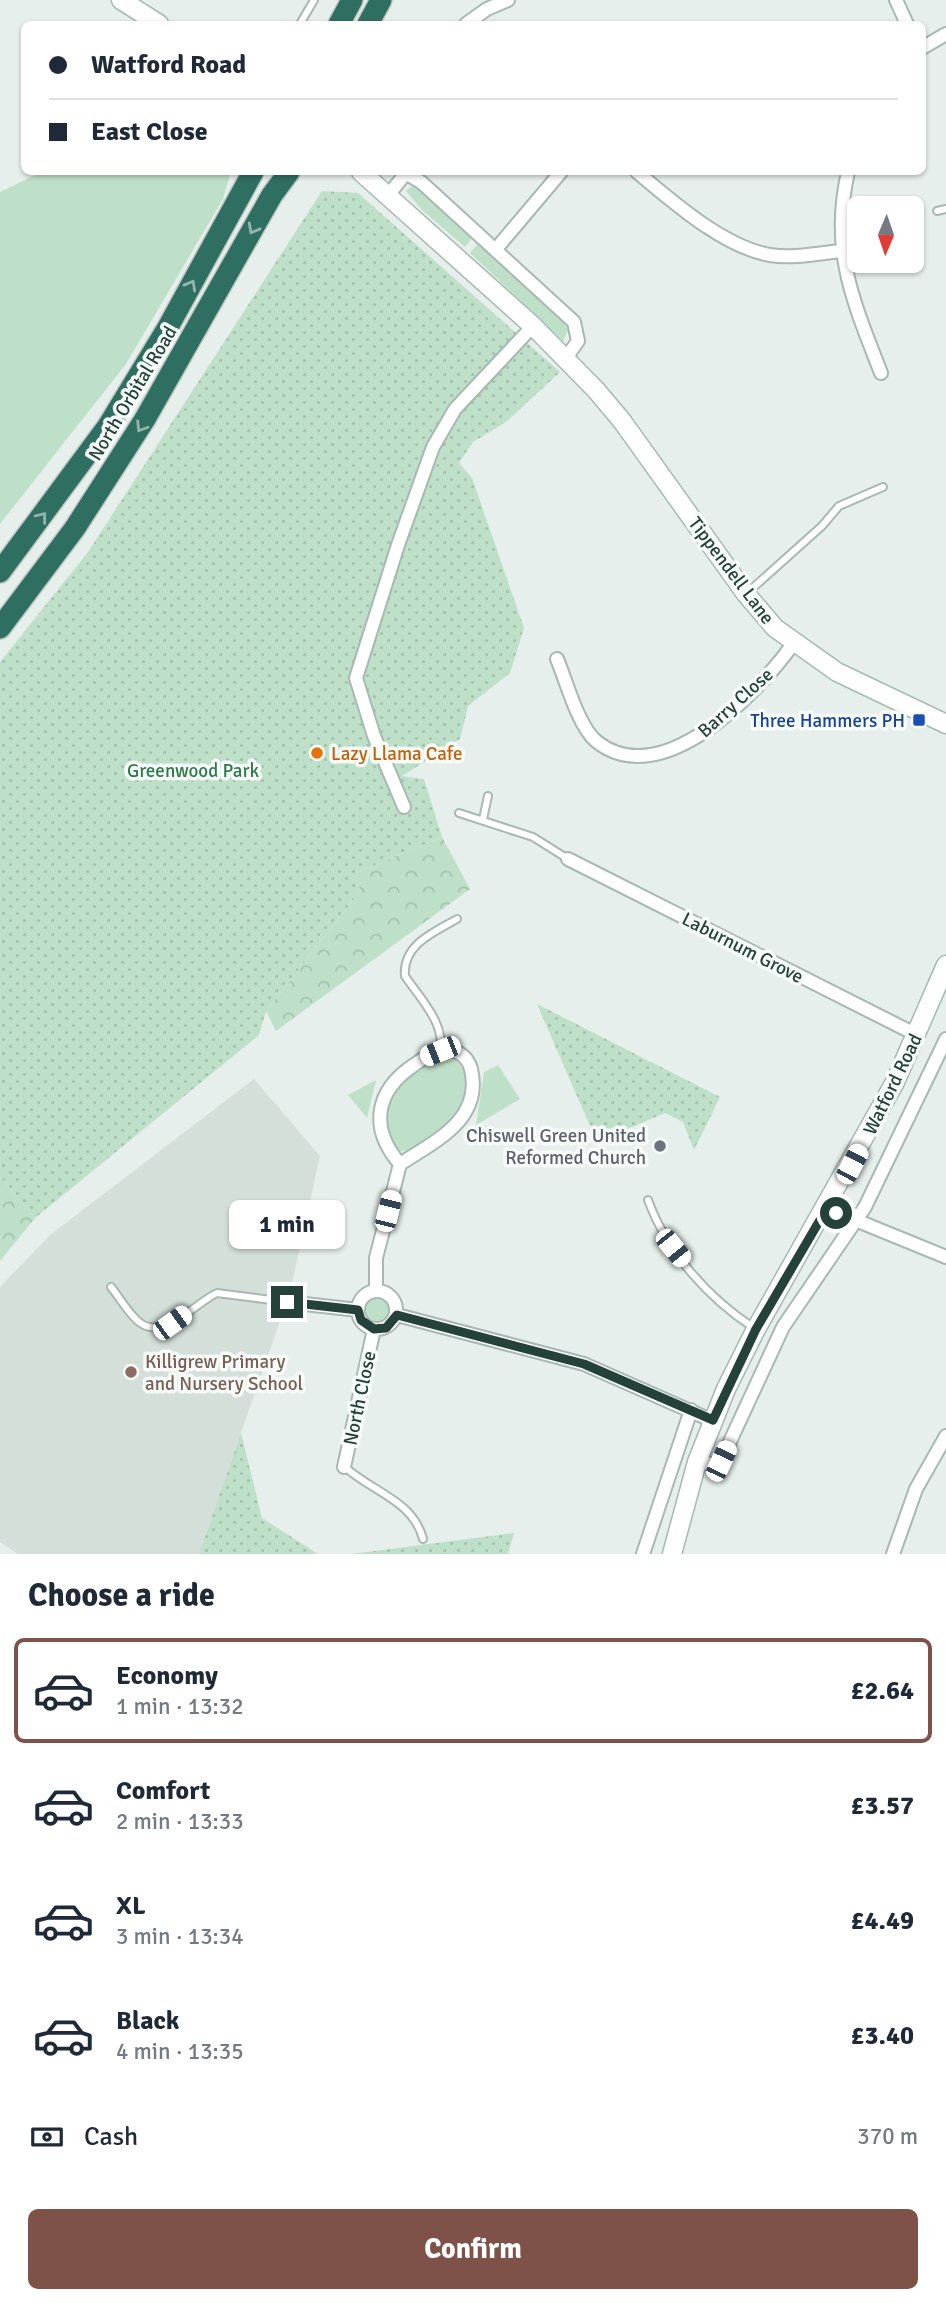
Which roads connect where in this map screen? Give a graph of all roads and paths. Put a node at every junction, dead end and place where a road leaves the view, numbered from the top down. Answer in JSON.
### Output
{"nodes":[{"id":1,"x":121,"y":0,"type":"edge"},
{"id":2,"x":314,"y":0,"type":"edge"},
{"id":3,"x":352,"y":0,"type":"edge"},
{"id":4,"x":380,"y":0,"type":"edge"},
{"id":5,"x":509,"y":0,"type":"edge"},
{"id":6,"x":896,"y":0,"type":"edge"},
{"id":7,"x":154,"y":21,"type":"edge"},
{"id":8,"x":302,"y":21,"type":"edge"},
{"id":9,"x":341,"y":21,"type":"edge"},
{"id":10,"x":370,"y":21,"type":"edge"},
{"id":11,"x":470,"y":21,"type":"edge"},
{"id":12,"x":906,"y":21,"type":"edge"},
{"id":13,"x":946,"y":34,"type":"edge"},
{"id":14,"x":926,"y":46,"type":"edge"},
{"id":15,"x":251,"y":175,"type":"edge"},
{"id":16,"x":287,"y":175,"type":"edge"},
{"id":17,"x":366,"y":175,"type":"edge"},
{"id":18,"x":405,"y":175,"type":"edge"},
{"id":19,"x":410,"y":175,"type":"edge"},
{"id":20,"x":558,"y":175,"type":"edge"},
{"id":21,"x":641,"y":175,"type":"edge"},
{"id":22,"x":847,"y":175,"type":"edge"},
{"id":23,"x":389,"y":194,"type":"junction"},
{"id":24,"x":946,"y":209,"type":"edge"},
{"id":25,"x":937,"y":211,"type":"dead end"},
{"id":26,"x":496,"y":249,"type":"junction"},
{"id":27,"x":842,"y":251,"type":"junction"},
{"id":28,"x":533,"y":326,"type":"junction"},
{"id":29,"x":566,"y":358,"type":"junction"},
{"id":30,"x":881,"y":373,"type":"dead end"},
{"id":31,"x":883,"y":487,"type":"dead end"},
{"id":32,"x":0,"y":572,"type":"edge"},
{"id":33,"x":746,"y":594,"type":"junction"},
{"id":34,"x":0,"y":628,"type":"edge"},
{"id":35,"x":793,"y":643,"type":"junction"},
{"id":36,"x":557,"y":659,"type":"dead end"},
{"id":37,"x":944,"y":719,"type":"edge"},
{"id":38,"x":488,"y":796,"type":"dead end"},
{"id":39,"x":404,"y":807,"type":"dead end"},
{"id":40,"x":459,"y":813,"type":"dead end"},
{"id":41,"x":482,"y":819,"type":"junction"},
{"id":42,"x":568,"y":859,"type":"joint"},
{"id":43,"x":457,"y":919,"type":"dead end"},
{"id":44,"x":946,"y":965,"type":"edge"},
{"id":45,"x":917,"y":1035,"type":"junction"},
{"id":46,"x":946,"y":1039,"type":"edge"},
{"id":47,"x":440,"y":1051,"type":"junction"},
{"id":48,"x":400,"y":1164,"type":"junction"},
{"id":49,"x":648,"y":1200,"type":"dead end"},
{"id":50,"x":827,"y":1208,"type":"junction"},
{"id":51,"x":854,"y":1222,"type":"junction"},
{"id":52,"x":946,"y":1257,"type":"edge"},
{"id":53,"x":111,"y":1287,"type":"dead end"},
{"id":54,"x":376,"y":1290,"type":"junction"},
{"id":55,"x":287,"y":1302,"type":"joint"},
{"id":56,"x":358,"y":1310,"type":"junction"},
{"id":57,"x":397,"y":1315,"type":"junction"},
{"id":58,"x":374,"y":1329,"type":"junction"},
{"id":59,"x":756,"y":1329,"type":"junction"},
{"id":60,"x":691,"y":1410,"type":"junction"},
{"id":61,"x":713,"y":1420,"type":"junction"},
{"id":62,"x":946,"y":1436,"type":"edge"},
{"id":63,"x":697,"y":1462,"type":"junction"},
{"id":64,"x":344,"y":1467,"type":"joint"},
{"id":65,"x":423,"y":1539,"type":"dead end"},
{"id":66,"x":643,"y":1554,"type":"edge"},
{"id":67,"x":672,"y":1554,"type":"edge"},
{"id":68,"x":893,"y":1554,"type":"edge"}],
"edges":[{"from":1,"to":7,"type":"street"},
{"from":2,"to":8,"type":"lane"},
{"from":3,"to":9,"type":"highway"},
{"from":4,"to":10,"type":"highway"},
{"from":5,"to":11,"type":"street"},
{"from":6,"to":12,"type":"street"},
{"from":13,"to":14,"type":"street"},
{"from":32,"to":15,"type":"highway","name":"North Orbital Road","one_way":true},
{"from":16,"to":34,"type":"highway","name":"North Orbital Road","one_way":true},
{"from":17,"to":23,"type":"street","name":"Tippendell Lane"},
{"from":18,"to":23,"type":"street"},
{"from":19,"to":26,"type":"street"},
{"from":20,"to":26,"type":"street"},
{"from":21,"to":27,"type":"street"},
{"from":22,"to":27,"type":"street"},
{"from":23,"to":28,"type":"street","name":"Tippendell Lane"},
{"from":24,"to":25,"type":"lane"},
{"from":26,"to":29,"type":"street"},
{"from":27,"to":30,"type":"street"},
{"from":28,"to":29,"type":"street","name":"Tippendell Lane"},
{"from":28,"to":39,"type":"street"},
{"from":29,"to":33,"type":"street","name":"Tippendell Lane"},
{"from":31,"to":33,"type":"lane"},
{"from":33,"to":35,"type":"street","name":"Tippendell Lane"},
{"from":35,"to":36,"type":"street","name":"Barry Close"},
{"from":35,"to":37,"type":"street","name":"Tippendell Lane"},
{"from":38,"to":41,"type":"lane"},
{"from":40,"to":41,"type":"lane"},
{"from":41,"to":42,"type":"lane"},
{"from":42,"to":45,"type":"street","name":"Laburnum Grove"},
{"from":43,"to":47,"type":"lane"},
{"from":44,"to":45,"type":"street","name":"Watford Road"},
{"from":45,"to":50,"type":"street","name":"Watford Road"},
{"from":46,"to":51,"type":"street","name":"Watford Road"},
{"from":47,"to":48,"type":"street"},
{"from":47,"to":48,"type":"street"},
{"from":48,"to":54,"type":"street"},
{"from":49,"to":59,"type":"lane"},
{"from":50,"to":51,"type":"street"},
{"from":50,"to":59,"type":"street","name":"Watford Road"},
{"from":51,"to":52,"type":"street"},
{"from":51,"to":63,"type":"street","name":"Watford Road"},
{"from":53,"to":55,"type":"lane"},
{"from":54,"to":56,"type":"street"},
{"from":54,"to":57,"type":"street"},
{"from":55,"to":56,"type":"street"},
{"from":56,"to":58,"type":"street"},
{"from":57,"to":58,"type":"street"},
{"from":57,"to":60,"type":"street"},
{"from":58,"to":64,"type":"street","name":"North Close"},
{"from":59,"to":61,"type":"street","name":"Watford Road"},
{"from":60,"to":61,"type":"street"},
{"from":60,"to":66,"type":"street"},
{"from":61,"to":63,"type":"street","name":"Watford Road"},
{"from":62,"to":68,"type":"street"},
{"from":63,"to":67,"type":"street","name":"Watford Road"},
{"from":64,"to":65,"type":"lane"}]}
